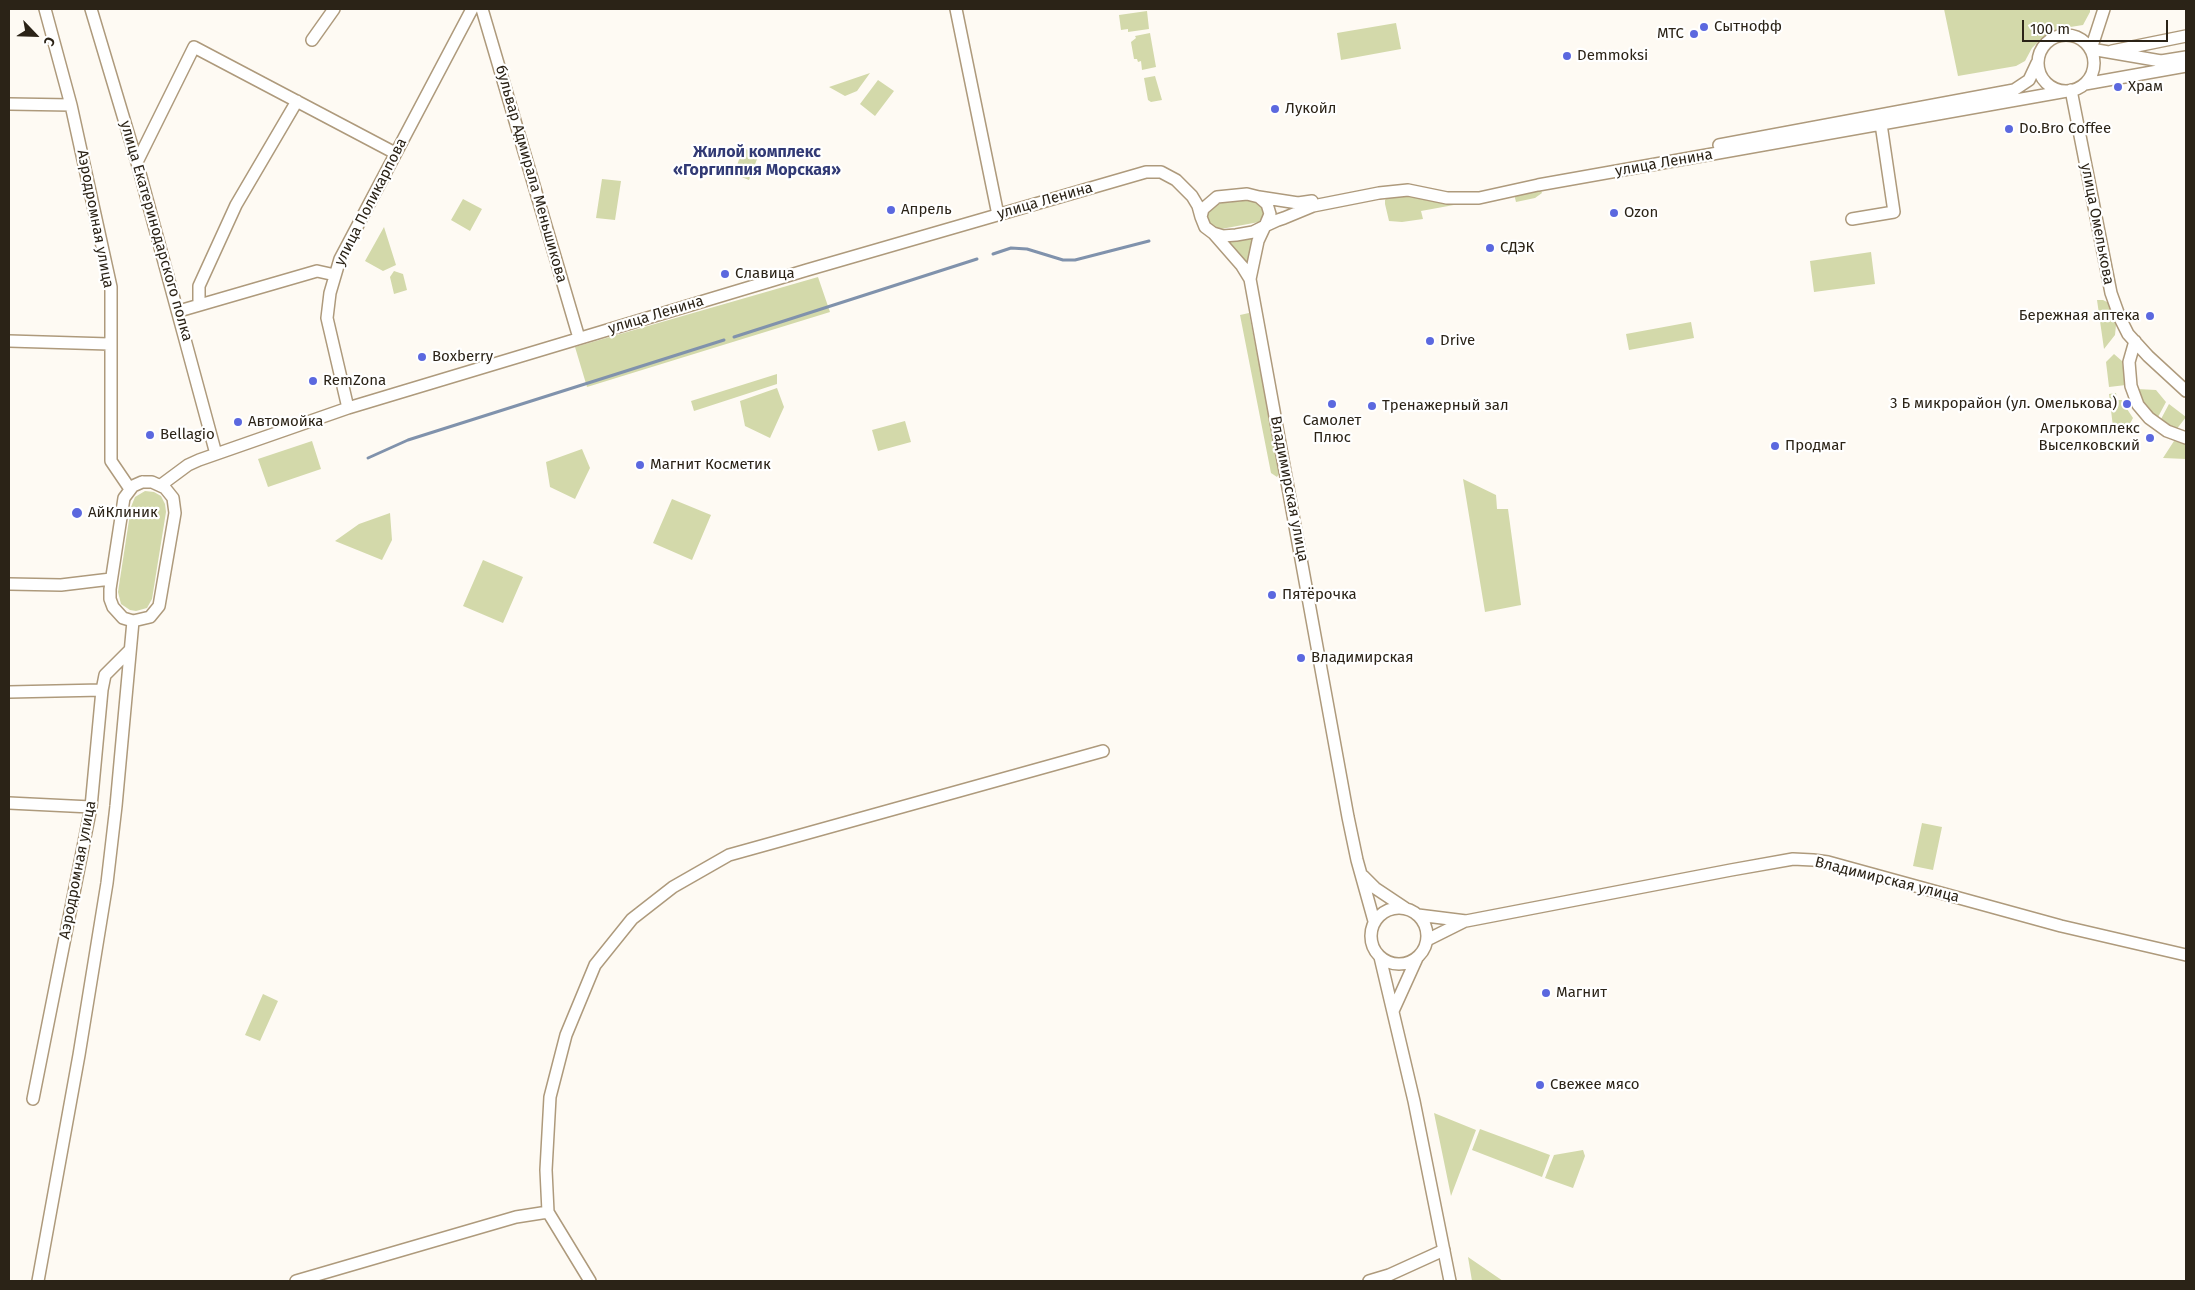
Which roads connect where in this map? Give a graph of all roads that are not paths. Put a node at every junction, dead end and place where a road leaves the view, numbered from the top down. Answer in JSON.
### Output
{"nodes":[{"id":1,"x":45,"y":9,"type":"edge"},
{"id":2,"x":91,"y":9,"type":"edge"},
{"id":3,"x":334,"y":9,"type":"edge"},
{"id":4,"x":472,"y":9,"type":"edge"},
{"id":5,"x":482,"y":9,"type":"edge"},
{"id":6,"x":956,"y":9,"type":"edge"},
{"id":7,"x":2104,"y":9,"type":"edge"},
{"id":8,"x":2186,"y":36,"type":"edge"},
{"id":9,"x":312,"y":40,"type":"dead end"},
{"id":10,"x":2091,"y":49,"type":"junction"},
{"id":11,"x":2109,"y":51,"type":"junction"},
{"id":12,"x":2186,"y":57,"type":"edge"},
{"id":13,"x":2037,"y":63,"type":"junction"},
{"id":14,"x":2161,"y":66,"type":"junction"},
{"id":15,"x":2186,"y":66,"type":"edge"},
{"id":16,"x":2084,"y":84,"type":"junction"},
{"id":17,"x":2069,"y":91,"type":"junction"},
{"id":18,"x":297,"y":101,"type":"junction"},
{"id":19,"x":9,"y":104,"type":"edge"},
{"id":20,"x":71,"y":104,"type":"junction"},
{"id":21,"x":1881,"y":124,"type":"junction"},
{"id":22,"x":395,"y":153,"type":"junction"},
{"id":23,"x":137,"y":162,"type":"junction"},
{"id":24,"x":1192,"y":196,"type":"junction"},
{"id":25,"x":1217,"y":197,"type":"junction"},
{"id":26,"x":1259,"y":197,"type":"junction"},
{"id":27,"x":998,"y":215,"type":"junction"},
{"id":28,"x":1201,"y":217,"type":"junction"},
{"id":29,"x":1852,"y":219,"type":"dead end"},
{"id":30,"x":1265,"y":226,"type":"junction"},
{"id":31,"x":1213,"y":233,"type":"junction"},
{"id":32,"x":335,"y":275,"type":"junction"},
{"id":33,"x":1250,"y":279,"type":"junction"},
{"id":34,"x":199,"y":306,"type":"junction"},
{"id":35,"x":179,"y":311,"type":"junction"},
{"id":36,"x":579,"y":338,"type":"junction"},
{"id":37,"x":9,"y":341,"type":"edge"},
{"id":38,"x":2135,"y":341,"type":"junction"},
{"id":39,"x":110,"y":344,"type":"junction"},
{"id":40,"x":2186,"y":391,"type":"edge"},
{"id":41,"x":348,"y":408,"type":"junction"},
{"id":42,"x":2186,"y":438,"type":"edge"},
{"id":43,"x":216,"y":454,"type":"junction"},
{"id":44,"x":161,"y":485,"type":"junction"},
{"id":45,"x":130,"y":489,"type":"junction"},
{"id":46,"x":111,"y":579,"type":"junction"},
{"id":47,"x":9,"y":584,"type":"edge"},
{"id":48,"x":133,"y":621,"type":"junction"},
{"id":49,"x":130,"y":650,"type":"junction"},
{"id":50,"x":102,"y":690,"type":"junction"},
{"id":51,"x":9,"y":692,"type":"edge"},
{"id":52,"x":1103,"y":751,"type":"dead end"},
{"id":53,"x":9,"y":803,"type":"edge"},
{"id":54,"x":91,"y":807,"type":"junction"},
{"id":55,"x":1362,"y":876,"type":"junction"},
{"id":56,"x":1405,"y":908,"type":"junction"},
{"id":57,"x":1418,"y":915,"type":"junction"},
{"id":58,"x":1466,"y":920,"type":"junction"},
{"id":59,"x":1374,"y":921,"type":"junction"},
{"id":60,"x":1427,"y":940,"type":"junction"},
{"id":61,"x":2186,"y":955,"type":"edge"},
{"id":62,"x":1380,"y":957,"type":"junction"},
{"id":63,"x":1417,"y":958,"type":"junction"},
{"id":64,"x":1393,"y":1010,"type":"junction"},
{"id":65,"x":33,"y":1099,"type":"dead end"},
{"id":66,"x":548,"y":1212,"type":"junction"},
{"id":67,"x":1444,"y":1250,"type":"junction"},
{"id":68,"x":38,"y":1281,"type":"edge"},
{"id":69,"x":296,"y":1281,"type":"edge"},
{"id":70,"x":590,"y":1281,"type":"edge"},
{"id":71,"x":1369,"y":1281,"type":"edge"},
{"id":72,"x":1450,"y":1281,"type":"edge"}],
"edges":[{"from":1,"to":20,"type":"street","name":"Аэродромная улица"},
{"from":2,"to":23,"type":"street","name":"улица Екатеринодарского полка"},
{"from":3,"to":9,"type":"street"},
{"from":4,"to":22,"type":"street","name":"улица Поликарпова"},
{"from":5,"to":36,"type":"street","name":"бульвар Адмирала Меньшикова"},
{"from":6,"to":27,"type":"street"},
{"from":7,"to":10,"type":"street"},
{"from":8,"to":11,"type":"street"},
{"from":10,"to":11,"type":"street"},
{"from":10,"to":13,"type":"street"},
{"from":10,"to":16,"type":"street"},
{"from":11,"to":14,"type":"street"},
{"from":12,"to":14,"type":"street"},
{"from":13,"to":17,"type":"street"},
{"from":13,"to":26,"type":"street","name":"улица Ленина"},
{"from":14,"to":15,"type":"street"},
{"from":14,"to":16,"type":"street"},
{"from":16,"to":17,"type":"street"},
{"from":17,"to":21,"type":"street","name":"улица Ленина"},
{"from":17,"to":38,"type":"street","name":"улица Омелькова"},
{"from":18,"to":22,"type":"street"},
{"from":18,"to":23,"type":"street"},
{"from":18,"to":34,"type":"street"},
{"from":19,"to":20,"type":"street"},
{"from":20,"to":39,"type":"street","name":"Аэродромная улица"},
{"from":21,"to":29,"type":"street"},
{"from":21,"to":30,"type":"street","name":"улица Ленина"},
{"from":22,"to":32,"type":"street","name":"улица Поликарпова"},
{"from":23,"to":35,"type":"street","name":"улица Екатеринодарского полка"},
{"from":24,"to":25,"type":"street"},
{"from":24,"to":27,"type":"street","name":"улица Ленина"},
{"from":24,"to":28,"type":"street","name":"Владимирская улица"},
{"from":25,"to":26,"type":"street"},
{"from":25,"to":28,"type":"street"},
{"from":26,"to":30,"type":"street","name":"Владимирская улица"},
{"from":27,"to":36,"type":"street","name":"улица Ленина"},
{"from":28,"to":31,"type":"street","name":"Владимирская улица"},
{"from":30,"to":31,"type":"street"},
{"from":30,"to":33,"type":"street","name":"Владимирская улица"},
{"from":31,"to":33,"type":"street","name":"Владимирская улица"},
{"from":32,"to":34,"type":"street"},
{"from":32,"to":41,"type":"street","name":"улица Поликарпова"},
{"from":33,"to":55,"type":"street","name":"Владимирская улица"},
{"from":34,"to":35,"type":"street"},
{"from":35,"to":43,"type":"street","name":"улица Екатеринодарского полка"},
{"from":36,"to":41,"type":"street","name":"улица Ленина"},
{"from":37,"to":39,"type":"street"},
{"from":38,"to":40,"type":"street","name":"улица Омелькова"},
{"from":38,"to":42,"type":"street"},
{"from":39,"to":45,"type":"street","name":"Аэродромная улица"},
{"from":41,"to":43,"type":"street","name":"улица Ленина"},
{"from":43,"to":44,"type":"street","name":"улица Ленина"},
{"from":44,"to":45,"type":"street"},
{"from":44,"to":48,"type":"street"},
{"from":45,"to":46,"type":"street"},
{"from":46,"to":47,"type":"street"},
{"from":46,"to":48,"type":"street"},
{"from":48,"to":49,"type":"street"},
{"from":49,"to":50,"type":"street","name":"Аэродромная улица"},
{"from":49,"to":68,"type":"street"},
{"from":50,"to":51,"type":"street"},
{"from":50,"to":54,"type":"street","name":"Аэродромная улица"},
{"from":52,"to":66,"type":"street"},
{"from":53,"to":54,"type":"street"},
{"from":54,"to":65,"type":"street","name":"Аэродромная улица"},
{"from":55,"to":56,"type":"street"},
{"from":55,"to":59,"type":"street","name":"Владимирская улица"},
{"from":56,"to":57,"type":"street"},
{"from":56,"to":59,"type":"street"},
{"from":57,"to":58,"type":"street","name":"Владимирская улица"},
{"from":57,"to":60,"type":"street"},
{"from":58,"to":60,"type":"street","name":"Владимирская улица"},
{"from":58,"to":61,"type":"street","name":"Владимирская улица"},
{"from":59,"to":62,"type":"street"},
{"from":60,"to":63,"type":"street"},
{"from":62,"to":63,"type":"street"},
{"from":62,"to":64,"type":"street"},
{"from":63,"to":64,"type":"street"},
{"from":64,"to":67,"type":"street"},
{"from":66,"to":69,"type":"street"},
{"from":66,"to":70,"type":"street"},
{"from":67,"to":71,"type":"street"},
{"from":67,"to":72,"type":"street"}]}
